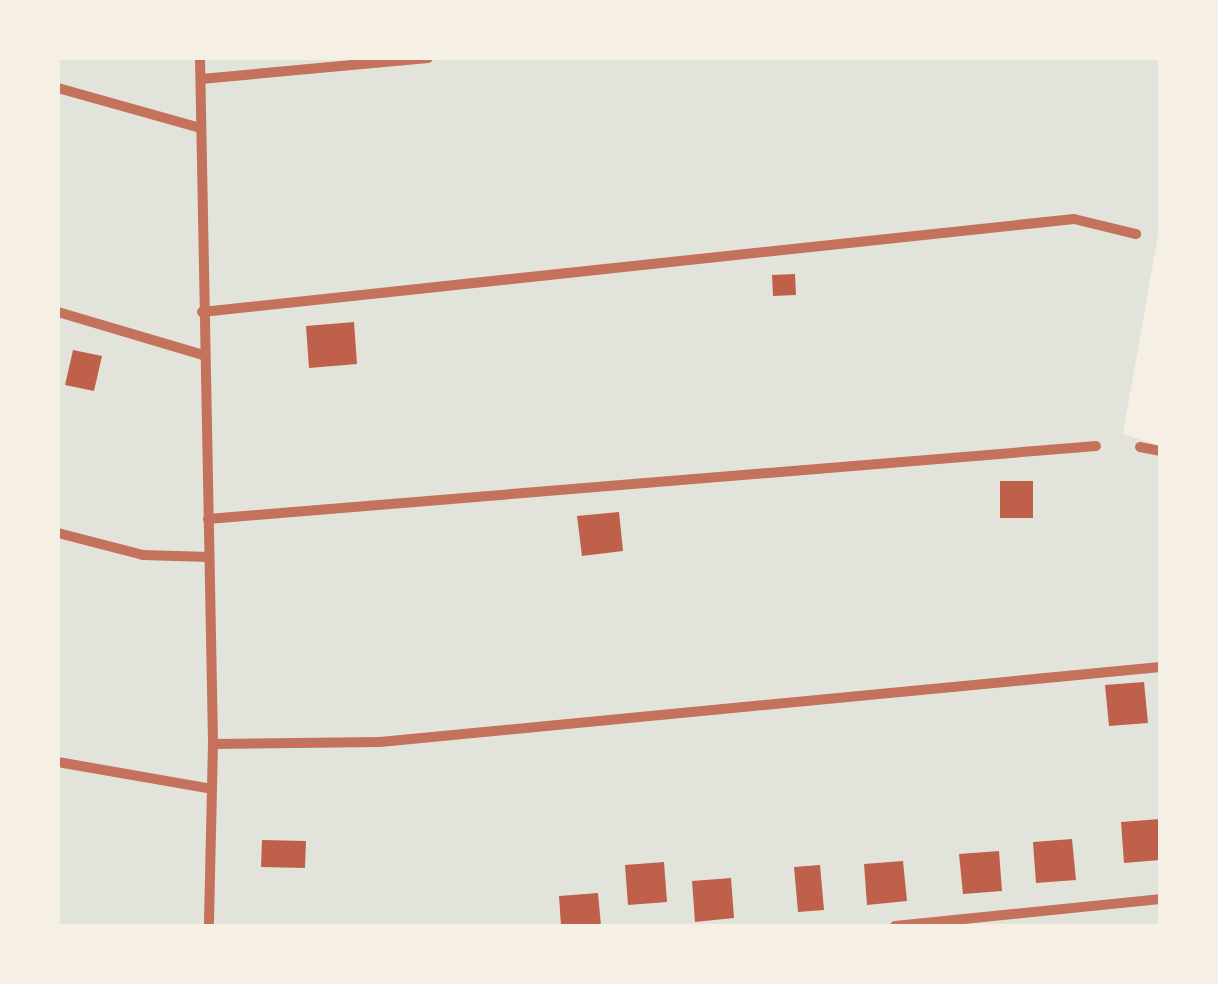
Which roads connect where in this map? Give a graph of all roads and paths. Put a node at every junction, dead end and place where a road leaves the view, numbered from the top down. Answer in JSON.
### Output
{"nodes":[{"id":1,"x":200,"y":58,"type":"edge"},
{"id":2,"x":428,"y":58,"type":"edge"},
{"id":3,"x":201,"y":79,"type":"junction"},
{"id":4,"x":58,"y":88,"type":"edge"},
{"id":5,"x":200,"y":128,"type":"junction"},
{"id":6,"x":1136,"y":234,"type":"dead end"},
{"id":7,"x":58,"y":312,"type":"edge"},
{"id":8,"x":202,"y":312,"type":"junction"},
{"id":9,"x":203,"y":355,"type":"junction"},
{"id":10,"x":1096,"y":446,"type":"dead end"},
{"id":11,"x":1140,"y":448,"type":"dead end"},
{"id":12,"x":1160,"y":451,"type":"edge"},
{"id":13,"x":208,"y":520,"type":"junction"},
{"id":14,"x":58,"y":533,"type":"edge"},
{"id":15,"x":209,"y":557,"type":"junction"},
{"id":16,"x":1160,"y":667,"type":"edge"},
{"id":17,"x":213,"y":744,"type":"junction"},
{"id":18,"x":58,"y":762,"type":"edge"},
{"id":19,"x":212,"y":789,"type":"junction"},
{"id":20,"x":1160,"y":899,"type":"edge"},
{"id":21,"x":209,"y":926,"type":"edge"},
{"id":22,"x":895,"y":926,"type":"edge"}],
"edges":[{"from":1,"to":3,"type":"street"},
{"from":2,"to":3,"type":"street"},
{"from":3,"to":5,"type":"street"},
{"from":4,"to":5,"type":"street"},
{"from":5,"to":8,"type":"street"},
{"from":6,"to":8,"type":"street"},
{"from":7,"to":9,"type":"street"},
{"from":8,"to":9,"type":"street"},
{"from":9,"to":13,"type":"street"},
{"from":10,"to":13,"type":"street"},
{"from":11,"to":12,"type":"street"},
{"from":13,"to":15,"type":"street"},
{"from":14,"to":15,"type":"street"},
{"from":15,"to":17,"type":"street"},
{"from":16,"to":17,"type":"street"},
{"from":17,"to":19,"type":"street"},
{"from":18,"to":19,"type":"street"},
{"from":19,"to":21,"type":"street"},
{"from":20,"to":22,"type":"street"}]}
